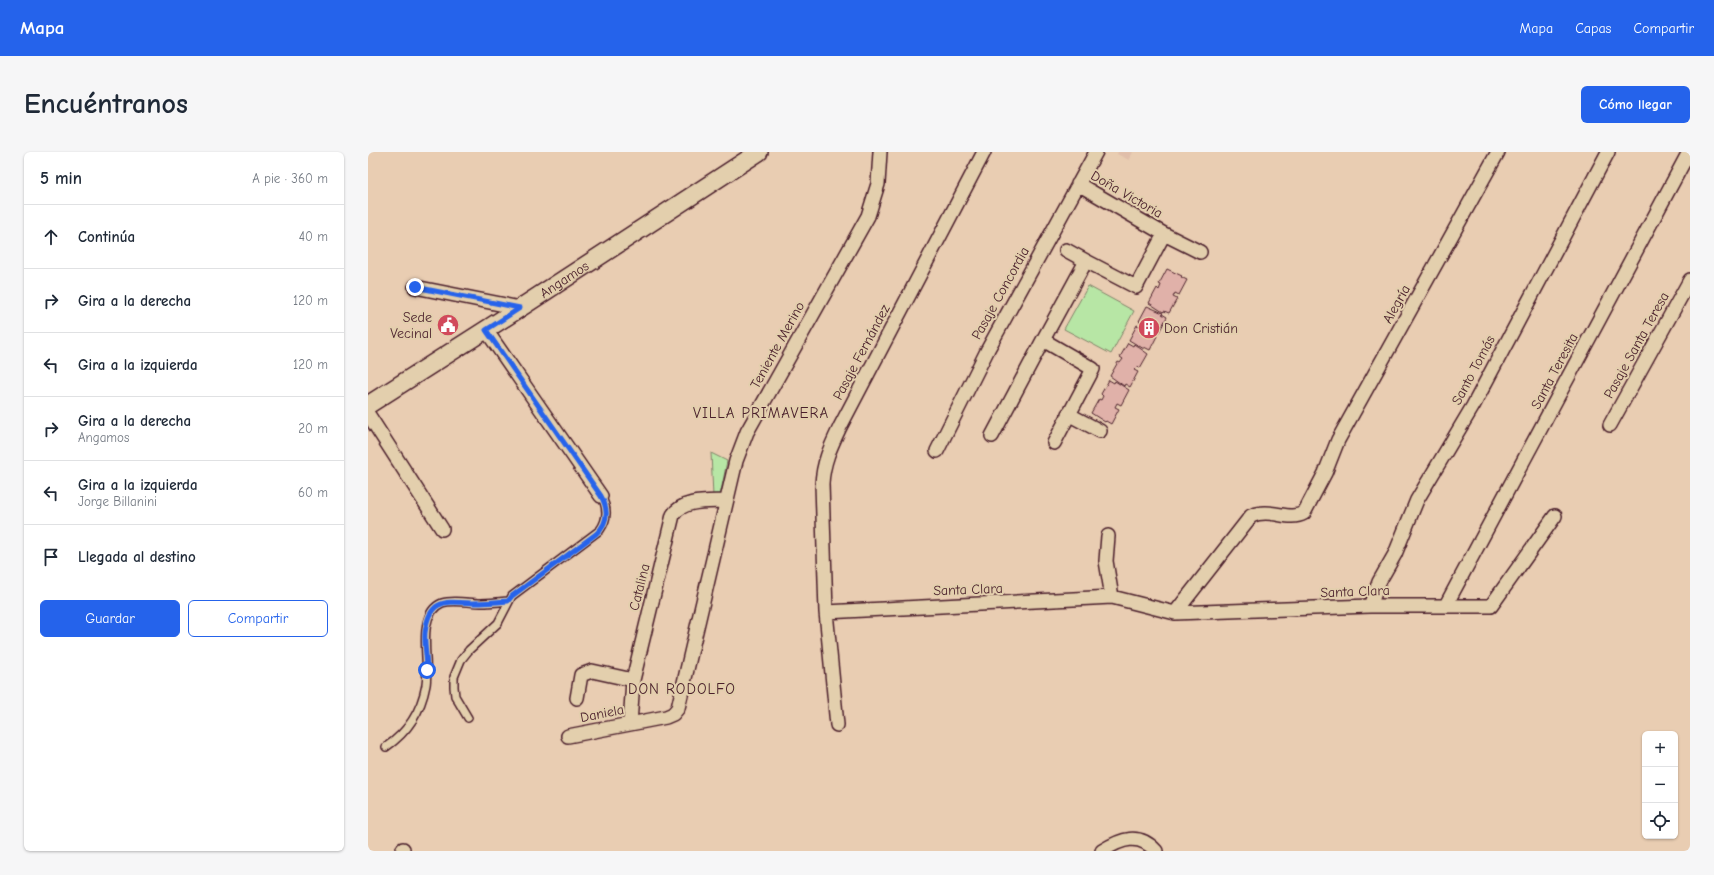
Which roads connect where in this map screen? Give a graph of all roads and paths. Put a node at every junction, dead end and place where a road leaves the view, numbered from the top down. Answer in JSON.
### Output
{"nodes":[{"id":1,"x":759,"y":152,"type":"edge"},
{"id":2,"x":880,"y":152,"type":"edge"},
{"id":3,"x":984,"y":152,"type":"edge"},
{"id":4,"x":1096,"y":152,"type":"edge"},
{"id":5,"x":1498,"y":152,"type":"edge"},
{"id":6,"x":1608,"y":152,"type":"edge"},
{"id":7,"x":1689,"y":152,"type":"edge"},
{"id":8,"x":1078,"y":184,"type":"junction"},
{"id":9,"x":1164,"y":234,"type":"junction"},
{"id":10,"x":1066,"y":250,"type":"dead end"},
{"id":11,"x":1200,"y":252,"type":"dead end"},
{"id":12,"x":1086,"y":261,"type":"junction"},
{"id":13,"x":1690,"y":280,"type":"edge"},
{"id":14,"x":415,"y":287,"type":"dead end"},
{"id":15,"x":520,"y":308,"type":"junction"},
{"id":16,"x":486,"y":330,"type":"junction"},
{"id":17,"x":1043,"y":340,"type":"junction"},
{"id":18,"x":368,"y":405,"type":"edge"},
{"id":19,"x":368,"y":414,"type":"edge"},
{"id":20,"x":1068,"y":414,"type":"junction"},
{"id":21,"x":1610,"y":425,"type":"dead end"},
{"id":22,"x":1100,"y":431,"type":"dead end"},
{"id":23,"x":992,"y":436,"type":"dead end"},
{"id":24,"x":1054,"y":443,"type":"dead end"},
{"id":25,"x":937,"y":451,"type":"dead end"},
{"id":26,"x":601,"y":496,"type":"joint"},
{"id":27,"x":726,"y":501,"type":"junction"},
{"id":28,"x":1555,"y":516,"type":"dead end"},
{"id":29,"x":442,"y":529,"type":"dead end"},
{"id":30,"x":1108,"y":536,"type":"dead end"},
{"id":31,"x":1112,"y":597,"type":"junction"},
{"id":32,"x":508,"y":601,"type":"junction"},
{"id":33,"x":1446,"y":605,"type":"junction"},
{"id":34,"x":1370,"y":606,"type":"junction"},
{"id":35,"x":826,"y":612,"type":"junction"},
{"id":36,"x":1176,"y":613,"type":"junction"},
{"id":37,"x":633,"y":680,"type":"junction"},
{"id":38,"x":577,"y":698,"type":"dead end"},
{"id":39,"x":680,"y":700,"type":"joint"},
{"id":40,"x":468,"y":718,"type":"dead end"},
{"id":41,"x":630,"y":724,"type":"junction"},
{"id":42,"x":837,"y":725,"type":"dead end"},
{"id":43,"x":568,"y":736,"type":"dead end"},
{"id":44,"x":386,"y":747,"type":"dead end"},
{"id":45,"x":1102,"y":851,"type":"edge"},
{"id":46,"x":1156,"y":851,"type":"edge"}],
"edges":[{"from":1,"to":15,"type":"street","name":"Angamos"},
{"from":2,"to":27,"type":"street","name":"Teniente Merino"},
{"from":3,"to":35,"type":"street","name":"Pasaje Fernández"},
{"from":4,"to":8,"type":"street","name":"Pasaje Concordia"},
{"from":5,"to":36,"type":"street","name":"Alegría"},
{"from":6,"to":34,"type":"street","name":"Santo Tomás"},
{"from":7,"to":33,"type":"street","name":"Santa Teresita"},
{"from":8,"to":9,"type":"street","name":"Doña Victoria"},
{"from":8,"to":25,"type":"street","name":"Pasaje Concordia"},
{"from":9,"to":11,"type":"street"},
{"from":9,"to":12,"type":"street","name":"Doña Victoria"},
{"from":10,"to":12,"type":"street","name":"Doña Victoria"},
{"from":12,"to":17,"type":"street"},
{"from":13,"to":21,"type":"street","name":"Pasaje Santa Teresa"},
{"from":14,"to":15,"type":"street"},
{"from":15,"to":16,"type":"street","name":"Angamos"},
{"from":16,"to":18,"type":"street","name":"Angamos"},
{"from":16,"to":26,"type":"street"},
{"from":17,"to":20,"type":"street"},
{"from":17,"to":23,"type":"street"},
{"from":19,"to":29,"type":"street"},
{"from":20,"to":22,"type":"street"},
{"from":20,"to":24,"type":"street"},
{"from":26,"to":32,"type":"lane"},
{"from":27,"to":37,"type":"street","name":"Catalina"},
{"from":27,"to":39,"type":"street","name":"Teniente Merino"},
{"from":28,"to":33,"type":"street","name":"Santa Clara"},
{"from":30,"to":31,"type":"street"},
{"from":31,"to":35,"type":"street","name":"Santa Clara"},
{"from":31,"to":36,"type":"street","name":"Santa Clara"},
{"from":32,"to":40,"type":"lane"},
{"from":32,"to":44,"type":"lane"},
{"from":33,"to":34,"type":"street","name":"Santa Clara"},
{"from":34,"to":36,"type":"street","name":"Santa Clara"},
{"from":35,"to":42,"type":"street","name":"Pasaje Fernández"},
{"from":37,"to":38,"type":"street"},
{"from":37,"to":41,"type":"street","name":"Catalina"},
{"from":39,"to":41,"type":"street","name":"Daniela"},
{"from":41,"to":43,"type":"street","name":"Daniela"},
{"from":45,"to":46,"type":"street"}]}
